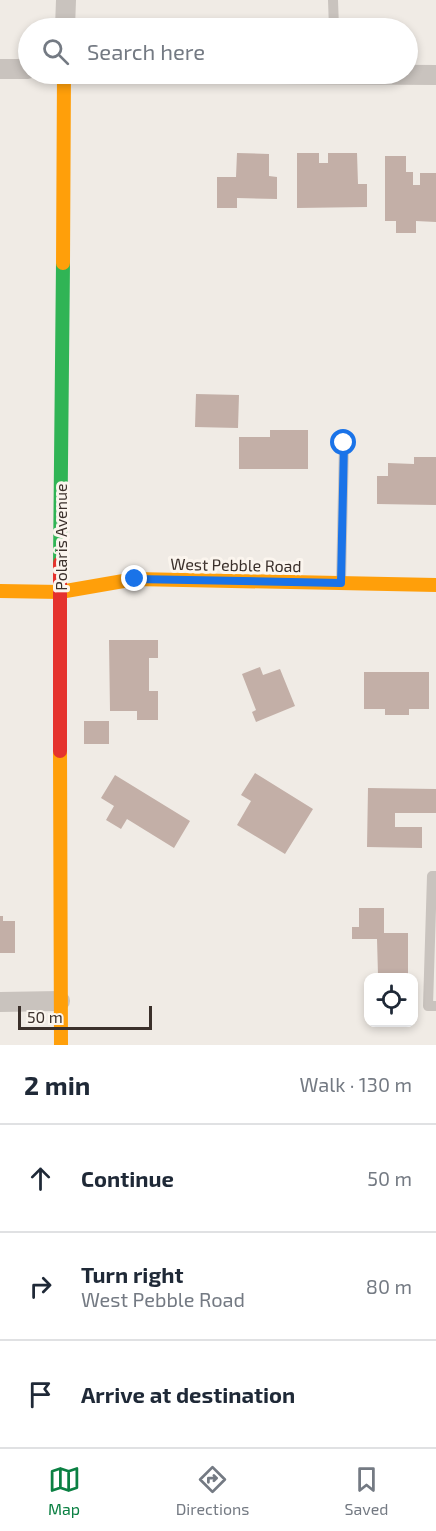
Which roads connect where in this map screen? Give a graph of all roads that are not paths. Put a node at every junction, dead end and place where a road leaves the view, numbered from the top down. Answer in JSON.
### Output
{"nodes":[{"id":1,"x":66,"y":0,"type":"edge"},
{"id":2,"x":333,"y":0,"type":"edge"},
{"id":3,"x":65,"y":18,"type":"edge"},
{"id":4,"x":334,"y":18,"type":"edge"},
{"id":5,"x":0,"y":69,"type":"edge"},
{"id":6,"x":18,"y":69,"type":"edge"},
{"id":7,"x":418,"y":75,"type":"edge"},
{"id":8,"x":436,"y":75,"type":"edge"},
{"id":9,"x":64,"y":84,"type":"edge"},
{"id":10,"x":344,"y":443,"type":"dead end"},
{"id":11,"x":341,"y":583,"type":"junction"},
{"id":12,"x":436,"y":585,"type":"edge"},
{"id":13,"x":0,"y":591,"type":"edge"},
{"id":14,"x":60,"y":592,"type":"junction"},
{"id":15,"x":436,"y":876,"type":"edge"},
{"id":16,"x":60,"y":1001,"type":"junction"},
{"id":17,"x":0,"y":1002,"type":"edge"},
{"id":18,"x":436,"y":1006,"type":"edge"},
{"id":19,"x":61,"y":1045,"type":"edge"}],
"edges":[{"from":1,"to":3,"type":"street"},
{"from":2,"to":4,"type":"lane"},
{"from":5,"to":6,"type":"street"},
{"from":7,"to":8,"type":"street"},
{"from":9,"to":14,"type":"street","name":"Polaris Avenue"},
{"from":10,"to":11,"type":"lane"},
{"from":11,"to":12,"type":"street","name":"West Pebble Road"},
{"from":11,"to":14,"type":"street","name":"West Pebble Road"},
{"from":13,"to":14,"type":"street","name":"West Pebble Road"},
{"from":14,"to":16,"type":"street","name":"Polaris Avenue"},
{"from":15,"to":18,"type":"lane"},
{"from":16,"to":17,"type":"street"},
{"from":16,"to":19,"type":"street","name":"Polaris Avenue"}]}
